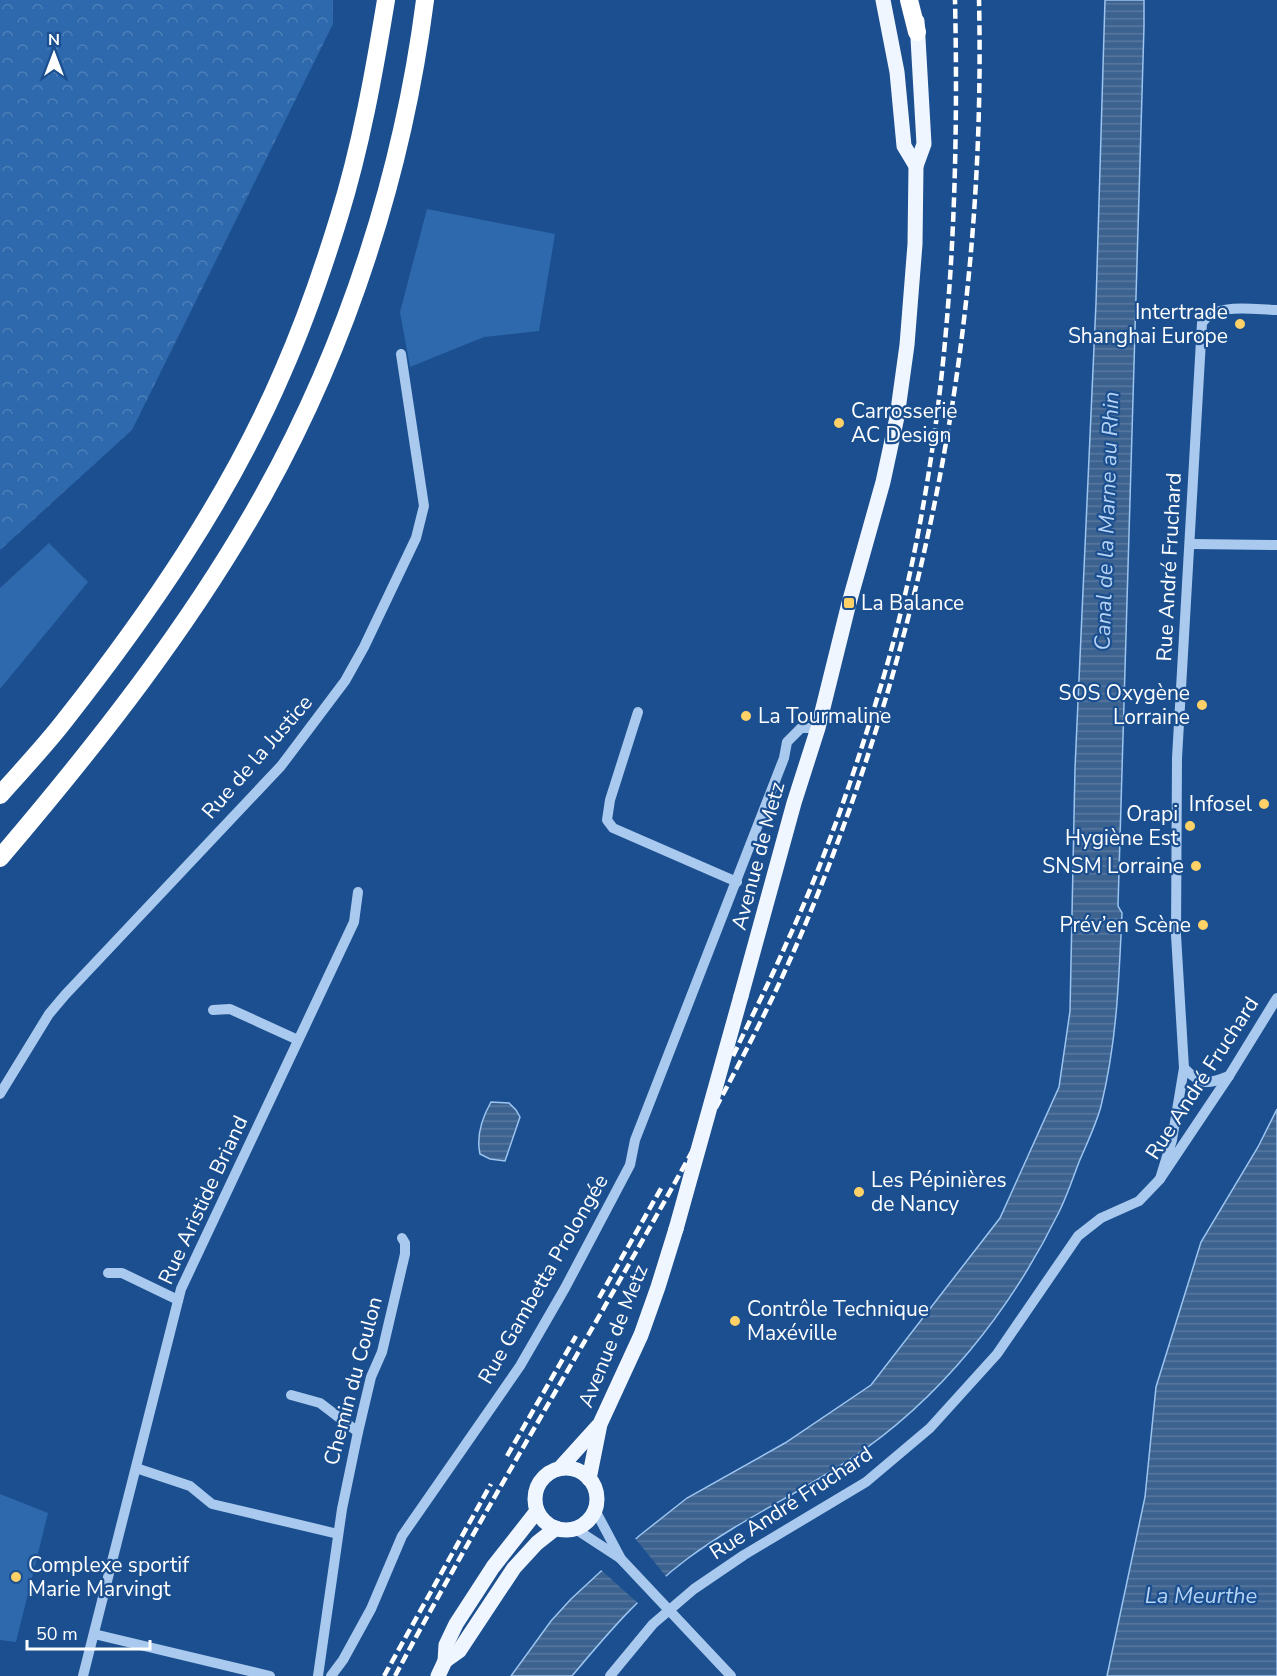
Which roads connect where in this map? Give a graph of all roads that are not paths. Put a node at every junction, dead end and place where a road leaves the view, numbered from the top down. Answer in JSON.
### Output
{"nodes":[{"id":1,"x":386,"y":0,"type":"edge"},
{"id":2,"x":425,"y":0,"type":"edge"},
{"id":3,"x":883,"y":0,"type":"edge"},
{"id":4,"x":909,"y":0,"type":"edge"},
{"id":5,"x":917,"y":0,"type":"edge"},
{"id":6,"x":917,"y":32,"type":"junction"},
{"id":7,"x":916,"y":166,"type":"junction"},
{"id":8,"x":1277,"y":310,"type":"edge"},
{"id":9,"x":401,"y":354,"type":"dead end"},
{"id":10,"x":1191,"y":544,"type":"junction"},
{"id":11,"x":1277,"y":545,"type":"edge"},
{"id":12,"x":638,"y":712,"type":"dead end"},
{"id":13,"x":818,"y":728,"type":"junction"},
{"id":14,"x":0,"y":795,"type":"edge"},
{"id":15,"x":0,"y":858,"type":"edge"},
{"id":16,"x":737,"y":882,"type":"junction"},
{"id":17,"x":358,"y":892,"type":"dead end"},
{"id":18,"x":1277,"y":998,"type":"edge"},
{"id":19,"x":213,"y":1010,"type":"dead end"},
{"id":20,"x":298,"y":1040,"type":"junction"},
{"id":21,"x":1184,"y":1068,"type":"junction"},
{"id":22,"x":1228,"y":1076,"type":"junction"},
{"id":23,"x":0,"y":1094,"type":"edge"},
{"id":24,"x":1160,"y":1179,"type":"junction"},
{"id":25,"x":402,"y":1238,"type":"dead end"},
{"id":26,"x":108,"y":1273,"type":"dead end"},
{"id":27,"x":178,"y":1300,"type":"junction"},
{"id":28,"x":291,"y":1395,"type":"dead end"},
{"id":29,"x":600,"y":1424,"type":"junction"},
{"id":30,"x":358,"y":1432,"type":"junction"},
{"id":31,"x":136,"y":1468,"type":"junction"},
{"id":32,"x":560,"y":1468,"type":"junction"},
{"id":33,"x":589,"y":1479,"type":"junction"},
{"id":34,"x":537,"y":1510,"type":"junction"},
{"id":35,"x":595,"y":1510,"type":"junction"},
{"id":36,"x":556,"y":1528,"type":"junction"},
{"id":37,"x":574,"y":1528,"type":"junction"},
{"id":38,"x":338,"y":1534,"type":"junction"},
{"id":39,"x":620,"y":1558,"type":"junction"},
{"id":40,"x":94,"y":1634,"type":"junction"},
{"id":41,"x":445,"y":1660,"type":"junction"},
{"id":42,"x":83,"y":1676,"type":"edge"},
{"id":43,"x":270,"y":1676,"type":"edge"},
{"id":44,"x":318,"y":1676,"type":"edge"},
{"id":45,"x":331,"y":1676,"type":"edge"},
{"id":46,"x":438,"y":1676,"type":"edge"},
{"id":47,"x":610,"y":1676,"type":"edge"},
{"id":48,"x":731,"y":1676,"type":"edge"}],
"edges":[{"from":1,"to":14,"type":"highway"},
{"from":2,"to":15,"type":"highway"},
{"from":3,"to":7,"type":"main road"},
{"from":4,"to":6,"type":"highway"},
{"from":5,"to":6,"type":"main road"},
{"from":6,"to":7,"type":"main road"},
{"from":7,"to":13,"type":"main road","name":"Avenue de Metz"},
{"from":8,"to":10,"type":"street","name":"Rue André Fruchard"},
{"from":9,"to":23,"type":"street","name":"Rue de la Justice"},
{"from":10,"to":11,"type":"street"},
{"from":10,"to":21,"type":"street","name":"Rue André Fruchard"},
{"from":12,"to":16,"type":"street"},
{"from":13,"to":16,"type":"street","name":"Rue Gambetta Prolongée"},
{"from":13,"to":29,"type":"main road","name":"Avenue de Metz","bridge":true},
{"from":16,"to":45,"type":"street","name":"Rue Gambetta Prolongée"},
{"from":17,"to":20,"type":"street","name":"Rue Aristide Briand"},
{"from":18,"to":22,"type":"street","name":"Rue André Fruchard"},
{"from":19,"to":20,"type":"street"},
{"from":20,"to":27,"type":"street","name":"Rue Aristide Briand"},
{"from":21,"to":22,"type":"street"},
{"from":21,"to":24,"type":"street","name":"Rue André Fruchard"},
{"from":22,"to":24,"type":"street","name":"Rue André Fruchard"},
{"from":24,"to":47,"type":"street","name":"Rue André Fruchard"},
{"from":25,"to":30,"type":"street","name":"Chemin du Coulon"},
{"from":26,"to":27,"type":"street"},
{"from":27,"to":31,"type":"street","name":"Rue Aristide Briand"},
{"from":28,"to":30,"type":"street"},
{"from":29,"to":32,"type":"main road","name":"Avenue de Metz"},
{"from":29,"to":33,"type":"main road","name":"Avenue de Metz"},
{"from":30,"to":38,"type":"street","name":"Chemin du Coulon"},
{"from":31,"to":38,"type":"street"},
{"from":31,"to":40,"type":"street","name":"Rue Aristide Briand"},
{"from":32,"to":33,"type":"main road"},
{"from":32,"to":34,"type":"main road"},
{"from":33,"to":35,"type":"main road"},
{"from":34,"to":36,"type":"main road"},
{"from":34,"to":41,"type":"main road"},
{"from":35,"to":37,"type":"main road"},
{"from":35,"to":39,"type":"street"},
{"from":36,"to":37,"type":"main road"},
{"from":36,"to":41,"type":"main road"},
{"from":37,"to":39,"type":"street"},
{"from":38,"to":44,"type":"street","name":"Chemin du Coulon"},
{"from":39,"to":48,"type":"street","bridge":true},
{"from":40,"to":42,"type":"street","name":"Rue Aristide Briand"},
{"from":40,"to":43,"type":"street"},
{"from":41,"to":46,"type":"main road"}]}
